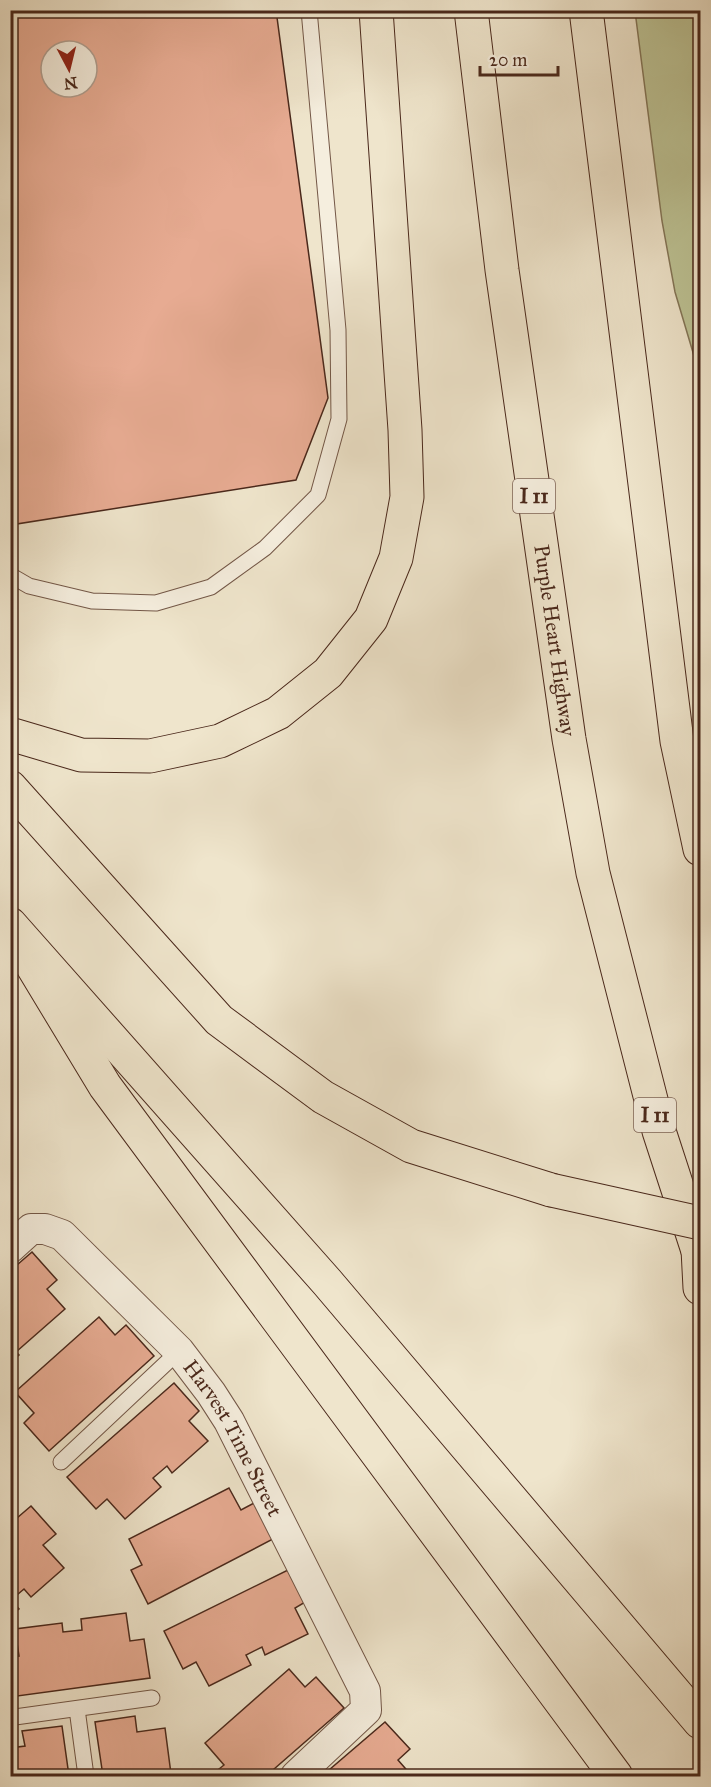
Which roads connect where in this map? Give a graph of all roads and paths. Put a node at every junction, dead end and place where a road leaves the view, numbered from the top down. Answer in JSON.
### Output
{"nodes":[{"id":1,"x":309,"y":10,"type":"edge"},
{"id":2,"x":376,"y":10,"type":"edge"},
{"id":3,"x":471,"y":10,"type":"edge"},
{"id":4,"x":586,"y":10,"type":"edge"},
{"id":5,"x":10,"y":575,"type":"edge"},
{"id":6,"x":10,"y":734,"type":"edge"},
{"id":7,"x":10,"y":787,"type":"edge"},
{"id":8,"x":700,"y":849,"type":"edge"},
{"id":9,"x":10,"y":924,"type":"edge"},
{"id":10,"x":10,"y":930,"type":"edge"},
{"id":11,"x":700,"y":1243,"type":"edge"},
{"id":12,"x":10,"y":1248,"type":"edge"},
{"id":13,"x":700,"y":1288,"type":"edge"},
{"id":14,"x":179,"y":1351,"type":"junction"},
{"id":15,"x":61,"y":1462,"type":"dead end"},
{"id":16,"x":152,"y":1698,"type":"dead end"},
{"id":17,"x":77,"y":1709,"type":"junction"},
{"id":18,"x":15,"y":1717,"type":"dead end"},
{"id":19,"x":700,"y":1722,"type":"edge"},
{"id":20,"x":86,"y":1776,"type":"edge"},
{"id":21,"x":296,"y":1776,"type":"edge"},
{"id":22,"x":616,"y":1776,"type":"edge"}],
"edges":[{"from":1,"to":5,"type":"lane"},
{"from":2,"to":6,"type":"main road"},
{"from":3,"to":11,"type":"main road","name":"Purple Heart Highway","number":"I 11"},
{"from":4,"to":8,"type":"main road"},
{"from":7,"to":11,"type":"main road","bridge":true},
{"from":9,"to":19,"type":"main road"},
{"from":10,"to":22,"type":"main road"},
{"from":11,"to":13,"type":"main road","name":"Purple Heart Highway"},
{"from":12,"to":14,"type":"street","name":"Harvest Time Street"},
{"from":14,"to":15,"type":"lane"},
{"from":14,"to":21,"type":"street","name":"Harvest Time Street"},
{"from":16,"to":17,"type":"lane"},
{"from":17,"to":18,"type":"lane"},
{"from":17,"to":20,"type":"lane"}]}
